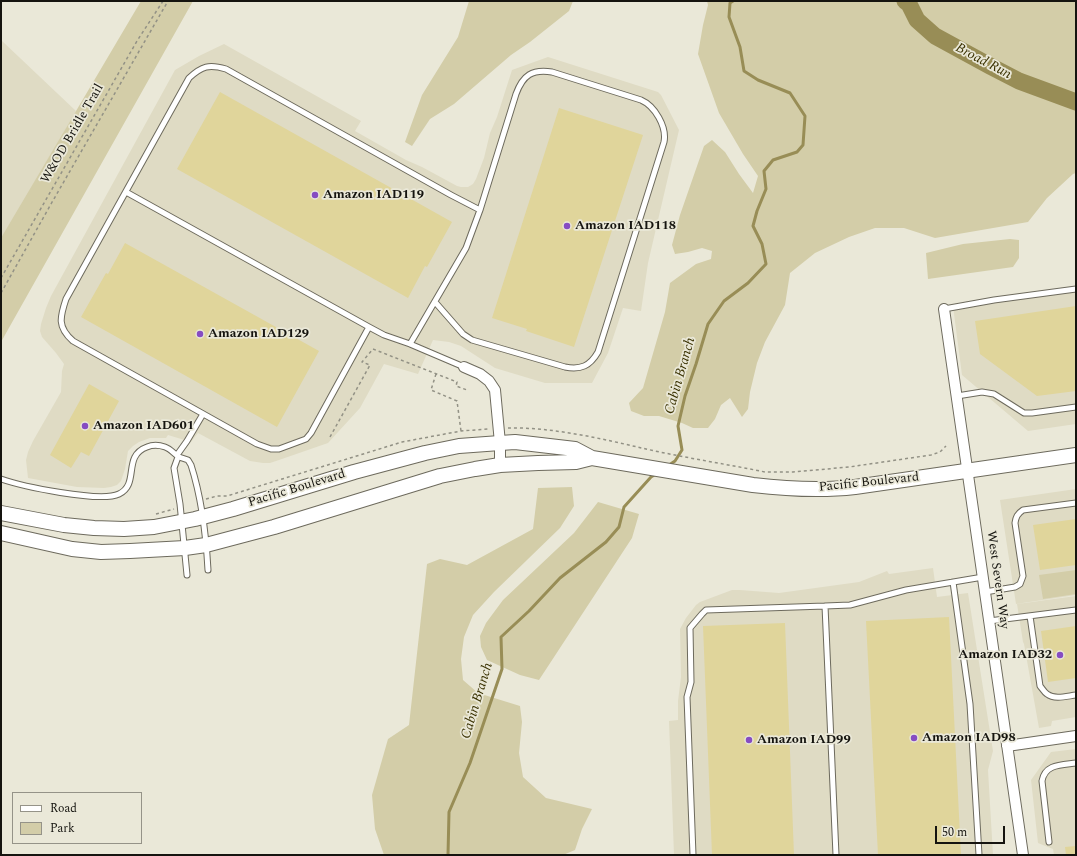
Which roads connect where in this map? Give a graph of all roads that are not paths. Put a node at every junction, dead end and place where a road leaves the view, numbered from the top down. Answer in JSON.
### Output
{"nodes":[{"id":1,"x":126,"y":192,"type":"junction"},
{"id":2,"x":480,"y":210,"type":"junction"},
{"id":3,"x":1076,"y":289,"type":"edge"},
{"id":4,"x":435,"y":302,"type":"junction"},
{"id":5,"x":944,"y":309,"type":"joint"},
{"id":6,"x":369,"y":328,"type":"junction"},
{"id":7,"x":410,"y":344,"type":"junction"},
{"id":8,"x":464,"y":367,"type":"joint"},
{"id":9,"x":957,"y":396,"type":"junction"},
{"id":10,"x":1076,"y":407,"type":"edge"},
{"id":11,"x":203,"y":414,"type":"junction"},
{"id":12,"x":500,"y":443,"type":"junction"},
{"id":13,"x":1076,"y":455,"type":"edge"},
{"id":14,"x":177,"y":456,"type":"junction"},
{"id":15,"x":592,"y":458,"type":"junction"},
{"id":16,"x":500,"y":466,"type":"junction"},
{"id":17,"x":968,"y":470,"type":"junction"},
{"id":18,"x":1,"y":478,"type":"edge"},
{"id":19,"x":1076,"y":503,"type":"edge"},
{"id":20,"x":1,"y":513,"type":"edge"},
{"id":21,"x":203,"y":517,"type":"junction"},
{"id":22,"x":182,"y":522,"type":"junction"},
{"id":23,"x":1,"y":533,"type":"edge"},
{"id":24,"x":206,"y":545,"type":"junction"},
{"id":25,"x":184,"y":548,"type":"junction"},
{"id":26,"x":208,"y":570,"type":"dead end"},
{"id":27,"x":187,"y":575,"type":"dead end"},
{"id":28,"x":983,"y":577,"type":"junction"},
{"id":29,"x":953,"y":582,"type":"junction"},
{"id":30,"x":985,"y":592,"type":"junction"},
{"id":31,"x":825,"y":606,"type":"junction"},
{"id":32,"x":1076,"y":610,"type":"edge"},
{"id":33,"x":1030,"y":616,"type":"junction"},
{"id":34,"x":989,"y":621,"type":"junction"},
{"id":35,"x":1076,"y":695,"type":"edge"},
{"id":36,"x":1076,"y":736,"type":"edge"},
{"id":37,"x":1007,"y":746,"type":"junction"},
{"id":38,"x":1076,"y":763,"type":"edge"},
{"id":39,"x":1049,"y":842,"type":"dead end"},
{"id":40,"x":693,"y":855,"type":"edge"},
{"id":41,"x":836,"y":855,"type":"edge"},
{"id":42,"x":979,"y":855,"type":"edge"},
{"id":43,"x":1023,"y":855,"type":"edge"}],
"edges":[{"from":1,"to":2,"type":"lane"},
{"from":1,"to":6,"type":"lane"},
{"from":1,"to":11,"type":"lane"},
{"from":2,"to":4,"type":"lane"},
{"from":2,"to":4,"type":"lane"},
{"from":3,"to":5,"type":"lane"},
{"from":4,"to":7,"type":"lane"},
{"from":5,"to":9,"type":"street","name":"West Severn Way"},
{"from":6,"to":7,"type":"lane"},
{"from":6,"to":11,"type":"lane"},
{"from":7,"to":8,"type":"lane"},
{"from":8,"to":12,"type":"street"},
{"from":9,"to":10,"type":"lane"},
{"from":9,"to":17,"type":"street","name":"West Severn Way"},
{"from":11,"to":14,"type":"lane"},
{"from":12,"to":15,"type":"main road","name":"Pacific Boulevard"},
{"from":12,"to":16,"type":"street"},
{"from":12,"to":21,"type":"main road","name":"Pacific Boulevard"},
{"from":13,"to":17,"type":"main road","name":"Pacific Boulevard"},
{"from":14,"to":18,"type":"lane"},
{"from":14,"to":21,"type":"lane"},
{"from":14,"to":22,"type":"lane"},
{"from":15,"to":16,"type":"main road","name":"Pacific Boulevard"},
{"from":15,"to":17,"type":"main road","name":"Pacific Boulevard"},
{"from":16,"to":24,"type":"main road","name":"Pacific Boulevard"},
{"from":17,"to":28,"type":"street","name":"West Severn Way"},
{"from":19,"to":30,"type":"lane"},
{"from":20,"to":22,"type":"main road","name":"Pacific Boulevard"},
{"from":21,"to":22,"type":"main road","name":"Pacific Boulevard"},
{"from":21,"to":24,"type":"lane"},
{"from":22,"to":25,"type":"lane"},
{"from":23,"to":25,"type":"main road","name":"Pacific Boulevard"},
{"from":24,"to":25,"type":"main road","name":"Pacific Boulevard"},
{"from":24,"to":26,"type":"lane"},
{"from":25,"to":27,"type":"lane"},
{"from":28,"to":29,"type":"lane"},
{"from":28,"to":30,"type":"street","name":"West Severn Way"},
{"from":29,"to":31,"type":"lane"},
{"from":29,"to":42,"type":"lane"},
{"from":30,"to":34,"type":"street","name":"West Severn Way"},
{"from":31,"to":40,"type":"lane"},
{"from":31,"to":41,"type":"lane"},
{"from":32,"to":33,"type":"lane"},
{"from":33,"to":34,"type":"lane"},
{"from":33,"to":35,"type":"lane"},
{"from":34,"to":37,"type":"street","name":"West Severn Way"},
{"from":36,"to":37,"type":"street"},
{"from":37,"to":43,"type":"street","name":"West Severn Way"},
{"from":38,"to":39,"type":"lane"}]}
